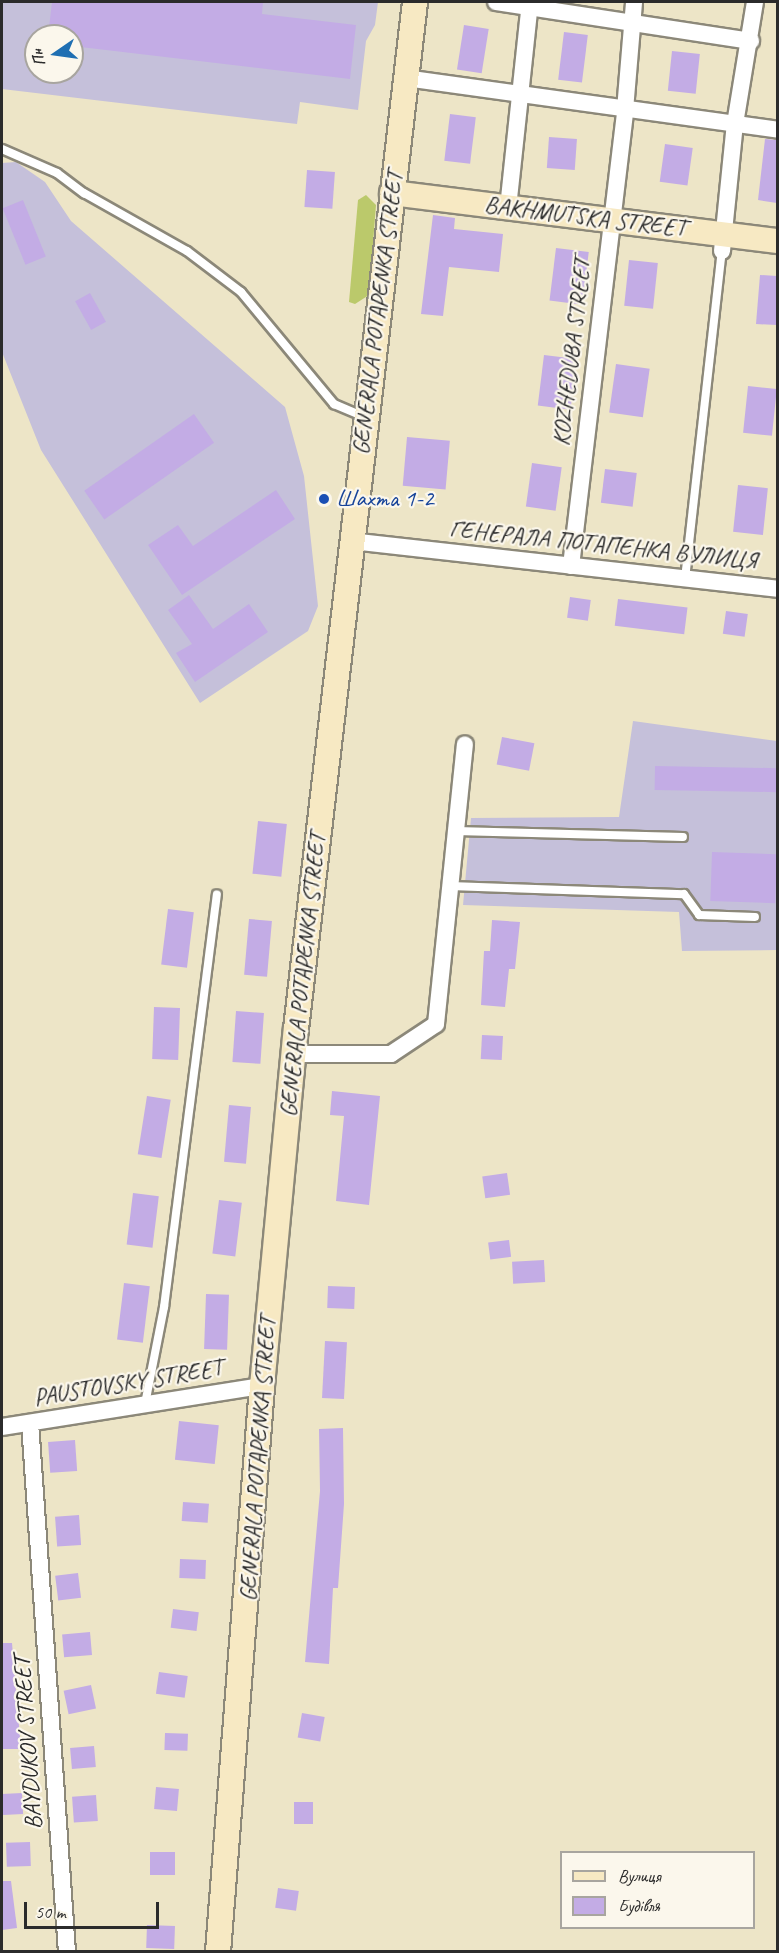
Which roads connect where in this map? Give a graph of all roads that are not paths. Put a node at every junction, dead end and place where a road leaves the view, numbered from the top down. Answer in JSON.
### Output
{"nodes":[{"id":1,"x":415,"y":2,"type":"edge"},
{"id":2,"x":496,"y":2,"type":"edge"},
{"id":3,"x":634,"y":2,"type":"edge"},
{"id":4,"x":755,"y":2,"type":"edge"},
{"id":5,"x":530,"y":4,"type":"edge"},
{"id":6,"x":632,"y":20,"type":"junction"},
{"id":7,"x":751,"y":41,"type":"junction"},
{"id":8,"x":405,"y":78,"type":"junction"},
{"id":9,"x":522,"y":93,"type":"junction"},
{"id":10,"x":625,"y":110,"type":"junction"},
{"id":11,"x":735,"y":124,"type":"junction"},
{"id":12,"x":777,"y":130,"type":"edge"},
{"id":13,"x":2,"y":149,"type":"edge"},
{"id":14,"x":392,"y":194,"type":"junction"},
{"id":15,"x":508,"y":208,"type":"junction"},
{"id":16,"x":611,"y":219,"type":"junction"},
{"id":17,"x":777,"y":241,"type":"edge"},
{"id":18,"x":723,"y":243,"type":"junction"},
{"id":19,"x":366,"y":417,"type":"junction"},
{"id":20,"x":351,"y":541,"type":"junction"},
{"id":21,"x":571,"y":566,"type":"junction"},
{"id":22,"x":685,"y":580,"type":"junction"},
{"id":23,"x":777,"y":589,"type":"edge"},
{"id":24,"x":465,"y":745,"type":"dead end"},
{"id":25,"x":456,"y":831,"type":"junction"},
{"id":26,"x":683,"y":837,"type":"dead end"},
{"id":27,"x":450,"y":886,"type":"junction"},
{"id":28,"x":217,"y":894,"type":"dead end"},
{"id":29,"x":755,"y":917,"type":"dead end"},
{"id":30,"x":294,"y":1054,"type":"junction"},
{"id":31,"x":261,"y":1386,"type":"junction"},
{"id":32,"x":145,"y":1405,"type":"junction"},
{"id":33,"x":30,"y":1423,"type":"junction"},
{"id":34,"x":2,"y":1427,"type":"edge"},
{"id":35,"x":67,"y":1952,"type":"edge"},
{"id":36,"x":218,"y":1952,"type":"edge"}],
"edges":[{"from":1,"to":8,"type":"main road","name":"GENERALA POTAPENKA STREET"},
{"from":2,"to":5,"type":"street"},
{"from":3,"to":6,"type":"street","name":"KOZHEDUBA STREET"},
{"from":4,"to":7,"type":"street"},
{"from":5,"to":6,"type":"street"},
{"from":5,"to":9,"type":"street"},
{"from":6,"to":7,"type":"street"},
{"from":6,"to":10,"type":"street","name":"KOZHEDUBA STREET"},
{"from":7,"to":11,"type":"street"},
{"from":8,"to":9,"type":"street"},
{"from":8,"to":14,"type":"main road","name":"GENERALA POTAPENKA STREET"},
{"from":9,"to":10,"type":"street"},
{"from":9,"to":15,"type":"street"},
{"from":10,"to":11,"type":"street"},
{"from":10,"to":16,"type":"street","name":"KOZHEDUBA STREET"},
{"from":11,"to":12,"type":"street"},
{"from":11,"to":18,"type":"street"},
{"from":13,"to":19,"type":"lane"},
{"from":14,"to":15,"type":"main road","name":"BAKHMUTSKA STREET"},
{"from":14,"to":19,"type":"main road","name":"GENERALA POTAPENKA STREET"},
{"from":15,"to":16,"type":"main road","name":"BAKHMUTSKA STREET"},
{"from":16,"to":18,"type":"main road","name":"BAKHMUTSKA STREET"},
{"from":16,"to":21,"type":"street","name":"KOZHEDUBA STREET"},
{"from":17,"to":18,"type":"main road","name":"BAKHMUTSKA STREET"},
{"from":18,"to":22,"type":"lane"},
{"from":19,"to":20,"type":"main road","name":"GENERALA POTAPENKA STREET"},
{"from":20,"to":21,"type":"street","name":"ГЕНЕРАЛА ПОТАПЕНКА ВУЛИЦЯ"},
{"from":20,"to":30,"type":"main road","name":"GENERALA POTAPENKA STREET"},
{"from":21,"to":22,"type":"street","name":"ГЕНЕРАЛА ПОТАПЕНКА ВУЛИЦЯ"},
{"from":22,"to":23,"type":"street","name":"ГЕНЕРАЛА ПОТАПЕНКА ВУЛИЦЯ"},
{"from":24,"to":25,"type":"street"},
{"from":25,"to":26,"type":"lane"},
{"from":25,"to":27,"type":"street"},
{"from":27,"to":29,"type":"lane"},
{"from":27,"to":30,"type":"street"},
{"from":28,"to":32,"type":"lane"},
{"from":30,"to":31,"type":"main road","name":"GENERALA POTAPENKA STREET"},
{"from":31,"to":32,"type":"street","name":"PAUSTOVSKY STREET"},
{"from":31,"to":36,"type":"main road","name":"GENERALA POTAPENKA STREET"},
{"from":32,"to":33,"type":"street","name":"PAUSTOVSKY STREET"},
{"from":33,"to":34,"type":"street","name":"PAUSTOVSKY STREET"},
{"from":33,"to":35,"type":"street","name":"BAYDUKOV STREET"}]}
